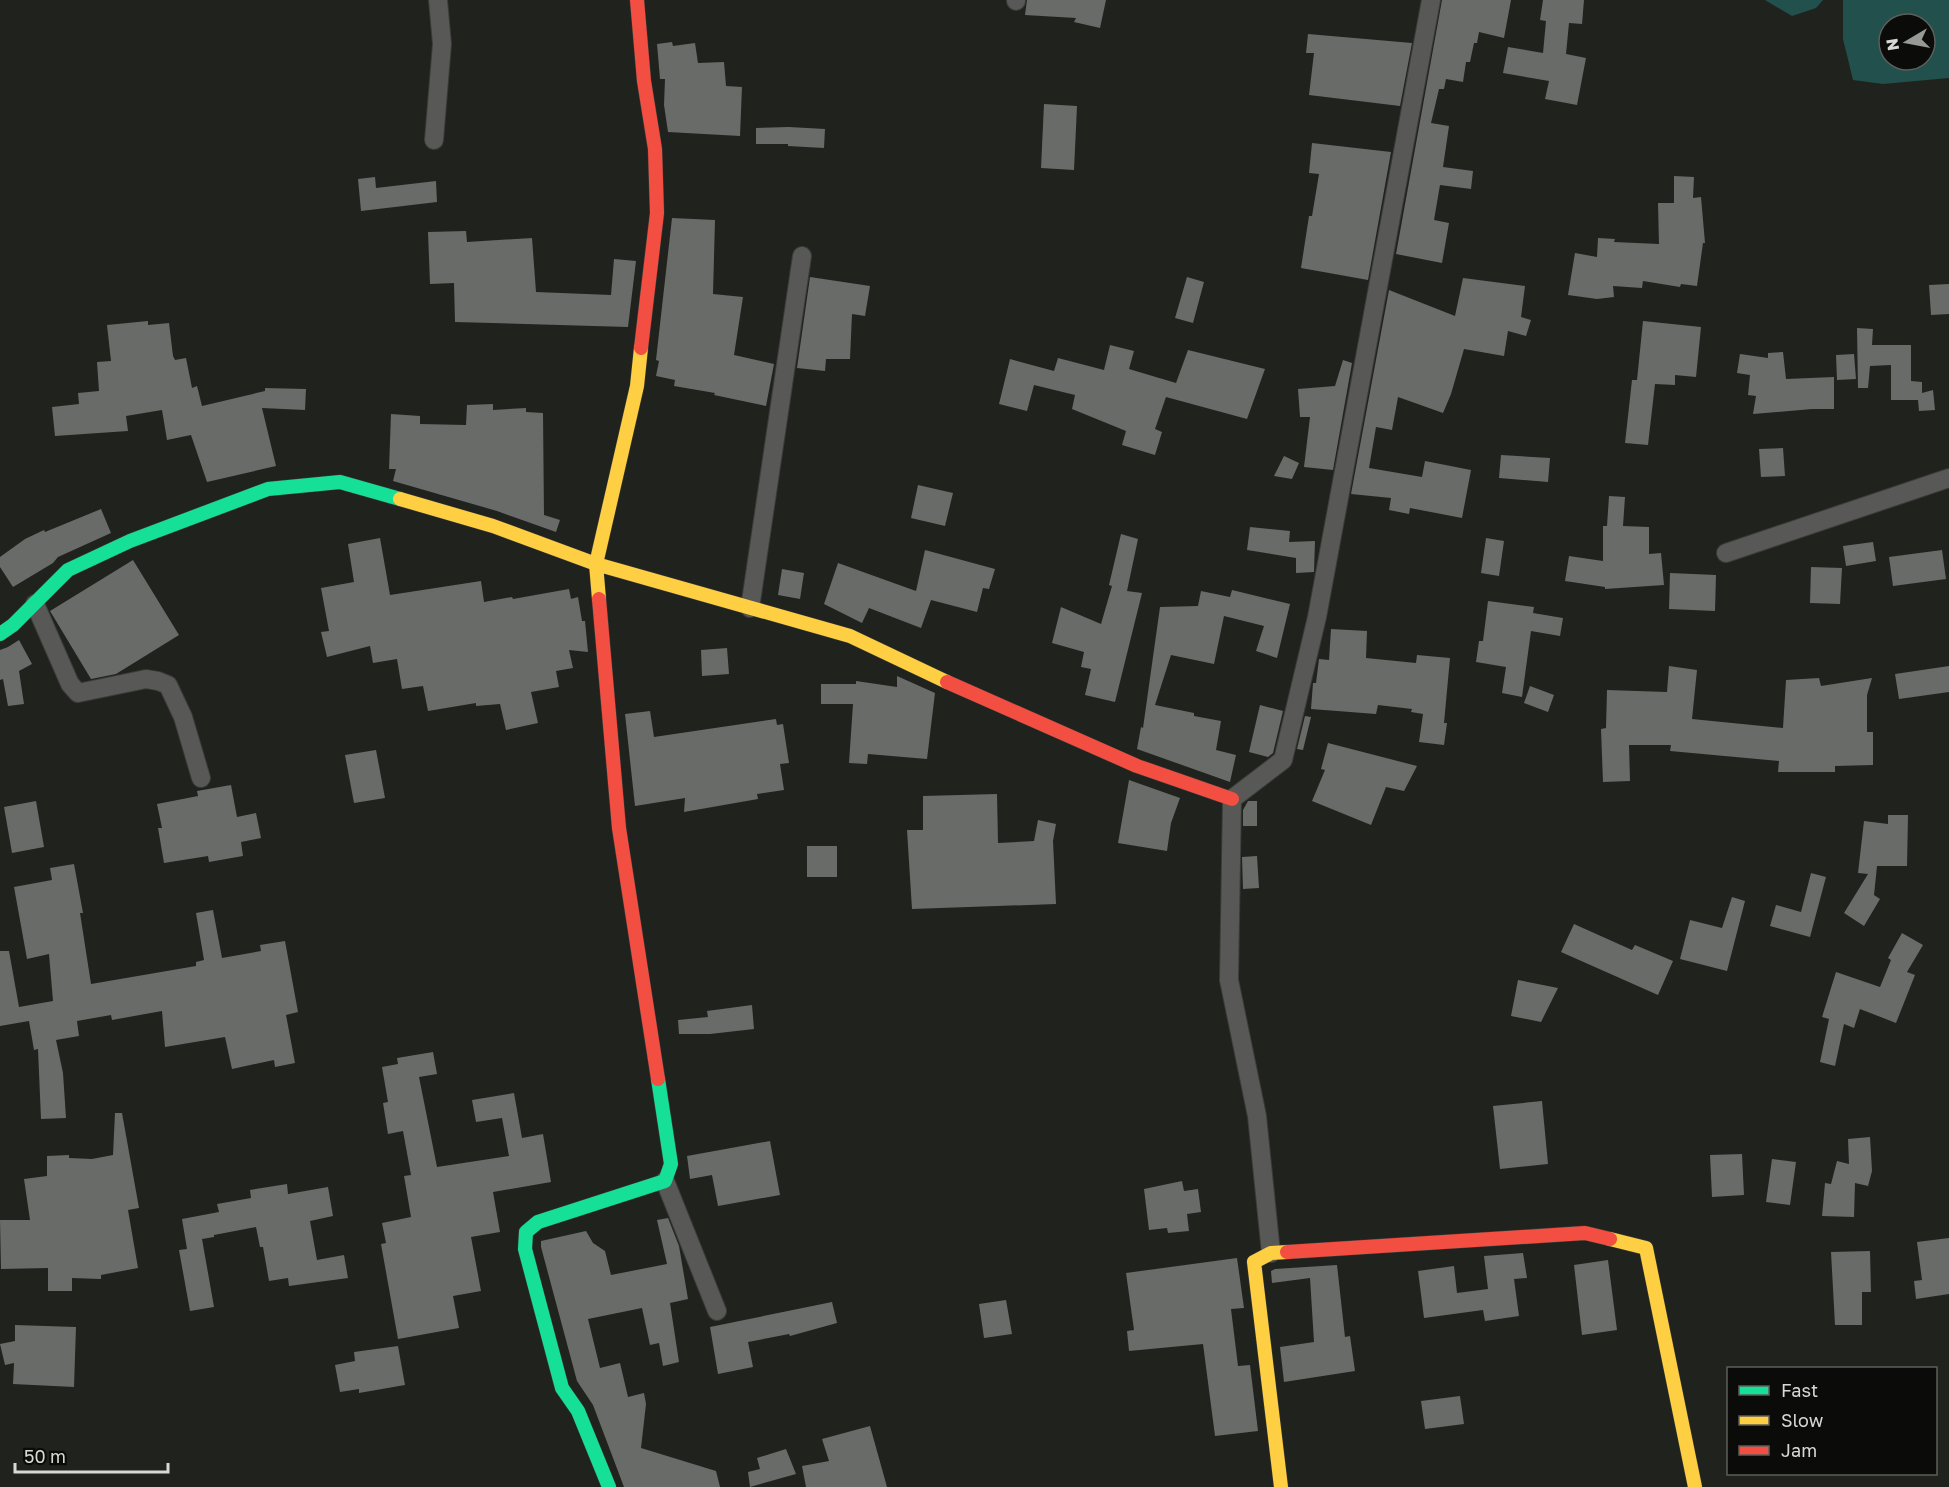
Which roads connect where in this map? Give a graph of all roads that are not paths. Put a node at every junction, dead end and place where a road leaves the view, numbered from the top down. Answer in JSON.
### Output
{"nodes":[{"id":1,"x":438,"y":0,"type":"edge"},
{"id":2,"x":637,"y":0,"type":"edge"},
{"id":3,"x":1431,"y":0,"type":"edge"},
{"id":4,"x":434,"y":140,"type":"dead end"},
{"id":5,"x":802,"y":256,"type":"dead end"},
{"id":6,"x":1949,"y":478,"type":"edge"},
{"id":7,"x":1726,"y":553,"type":"dead end"},
{"id":8,"x":596,"y":564,"type":"junction"},
{"id":9,"x":35,"y":604,"type":"junction"},
{"id":10,"x":750,"y":608,"type":"junction"},
{"id":11,"x":0,"y":634,"type":"edge"},
{"id":12,"x":201,"y":778,"type":"dead end"},
{"id":13,"x":1232,"y":799,"type":"junction"},
{"id":14,"x":665,"y":1181,"type":"junction"},
{"id":15,"x":1271,"y":1252,"type":"junction"},
{"id":16,"x":717,"y":1311,"type":"dead end"},
{"id":17,"x":609,"y":1487,"type":"edge"},
{"id":18,"x":1281,"y":1487,"type":"edge"},
{"id":19,"x":1695,"y":1487,"type":"edge"}],
"edges":[{"from":1,"to":4,"type":"street"},
{"from":2,"to":8,"type":"street"},
{"from":3,"to":13,"type":"street"},
{"from":5,"to":10,"type":"street"},
{"from":6,"to":7,"type":"street"},
{"from":8,"to":9,"type":"street"},
{"from":8,"to":10,"type":"street"},
{"from":8,"to":14,"type":"street"},
{"from":9,"to":11,"type":"street"},
{"from":9,"to":12,"type":"street"},
{"from":10,"to":13,"type":"street"},
{"from":13,"to":15,"type":"street"},
{"from":14,"to":16,"type":"street"},
{"from":14,"to":17,"type":"street"},
{"from":15,"to":18,"type":"street"},
{"from":15,"to":19,"type":"street"}]}
